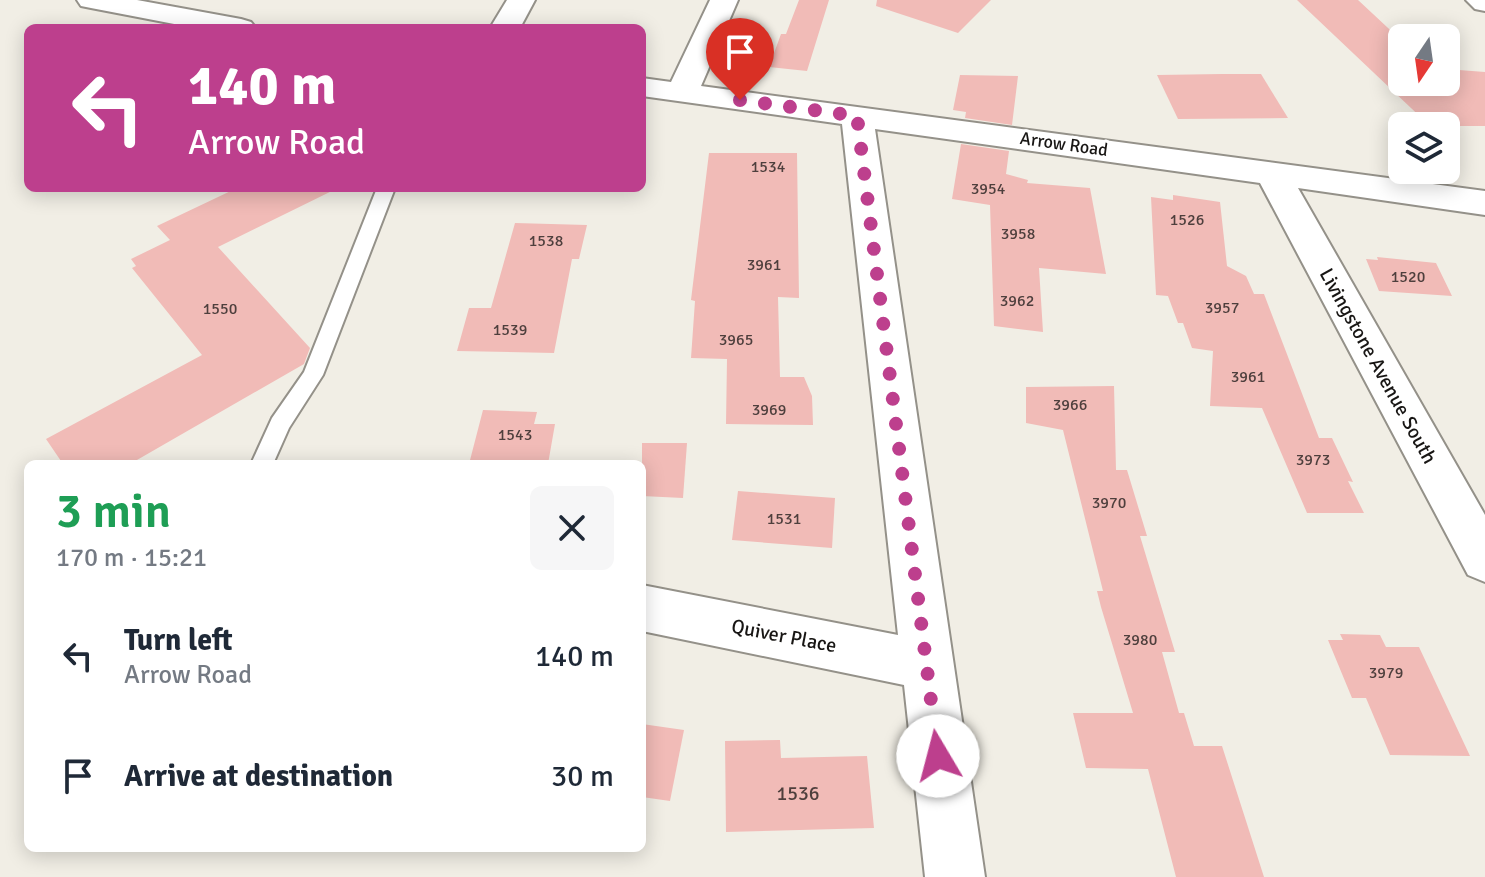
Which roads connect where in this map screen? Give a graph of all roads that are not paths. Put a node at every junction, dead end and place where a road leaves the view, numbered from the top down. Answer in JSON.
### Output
{"nodes":[{"id":1,"x":91,"y":0,"type":"edge"},
{"id":2,"x":241,"y":0,"type":"edge"},
{"id":3,"x":521,"y":0,"type":"edge"},
{"id":4,"x":724,"y":0,"type":"edge"},
{"id":5,"x":217,"y":24,"type":"edge"},
{"id":6,"x":229,"y":24,"type":"edge"},
{"id":7,"x":507,"y":24,"type":"edge"},
{"id":8,"x":646,"y":88,"type":"edge"},
{"id":9,"x":682,"y":92,"type":"junction"},
{"id":10,"x":857,"y":116,"type":"junction"},
{"id":11,"x":1271,"y":172,"type":"junction"},
{"id":12,"x":384,"y":192,"type":"edge"},
{"id":13,"x":1485,"y":203,"type":"edge"},
{"id":14,"x":264,"y":460,"type":"edge"},
{"id":15,"x":1485,"y":560,"type":"edge"},
{"id":16,"x":646,"y":609,"type":"edge"},
{"id":17,"x":926,"y":665,"type":"junction"},
{"id":18,"x":955,"y":877,"type":"edge"}],
"edges":[{"from":1,"to":5,"type":"street"},
{"from":2,"to":6,"type":"street"},
{"from":3,"to":7,"type":"street"},
{"from":4,"to":9,"type":"street"},
{"from":8,"to":9,"type":"street","name":"Arrow Road"},
{"from":9,"to":10,"type":"street","name":"Arrow Road"},
{"from":10,"to":11,"type":"street","name":"Arrow Road"},
{"from":10,"to":17,"type":"street"},
{"from":11,"to":13,"type":"street","name":"Arrow Road"},
{"from":11,"to":15,"type":"street","name":"Livingstone Avenue South"},
{"from":12,"to":14,"type":"lane"},
{"from":16,"to":17,"type":"street","name":"Quiver Place"},
{"from":17,"to":18,"type":"street"}]}
